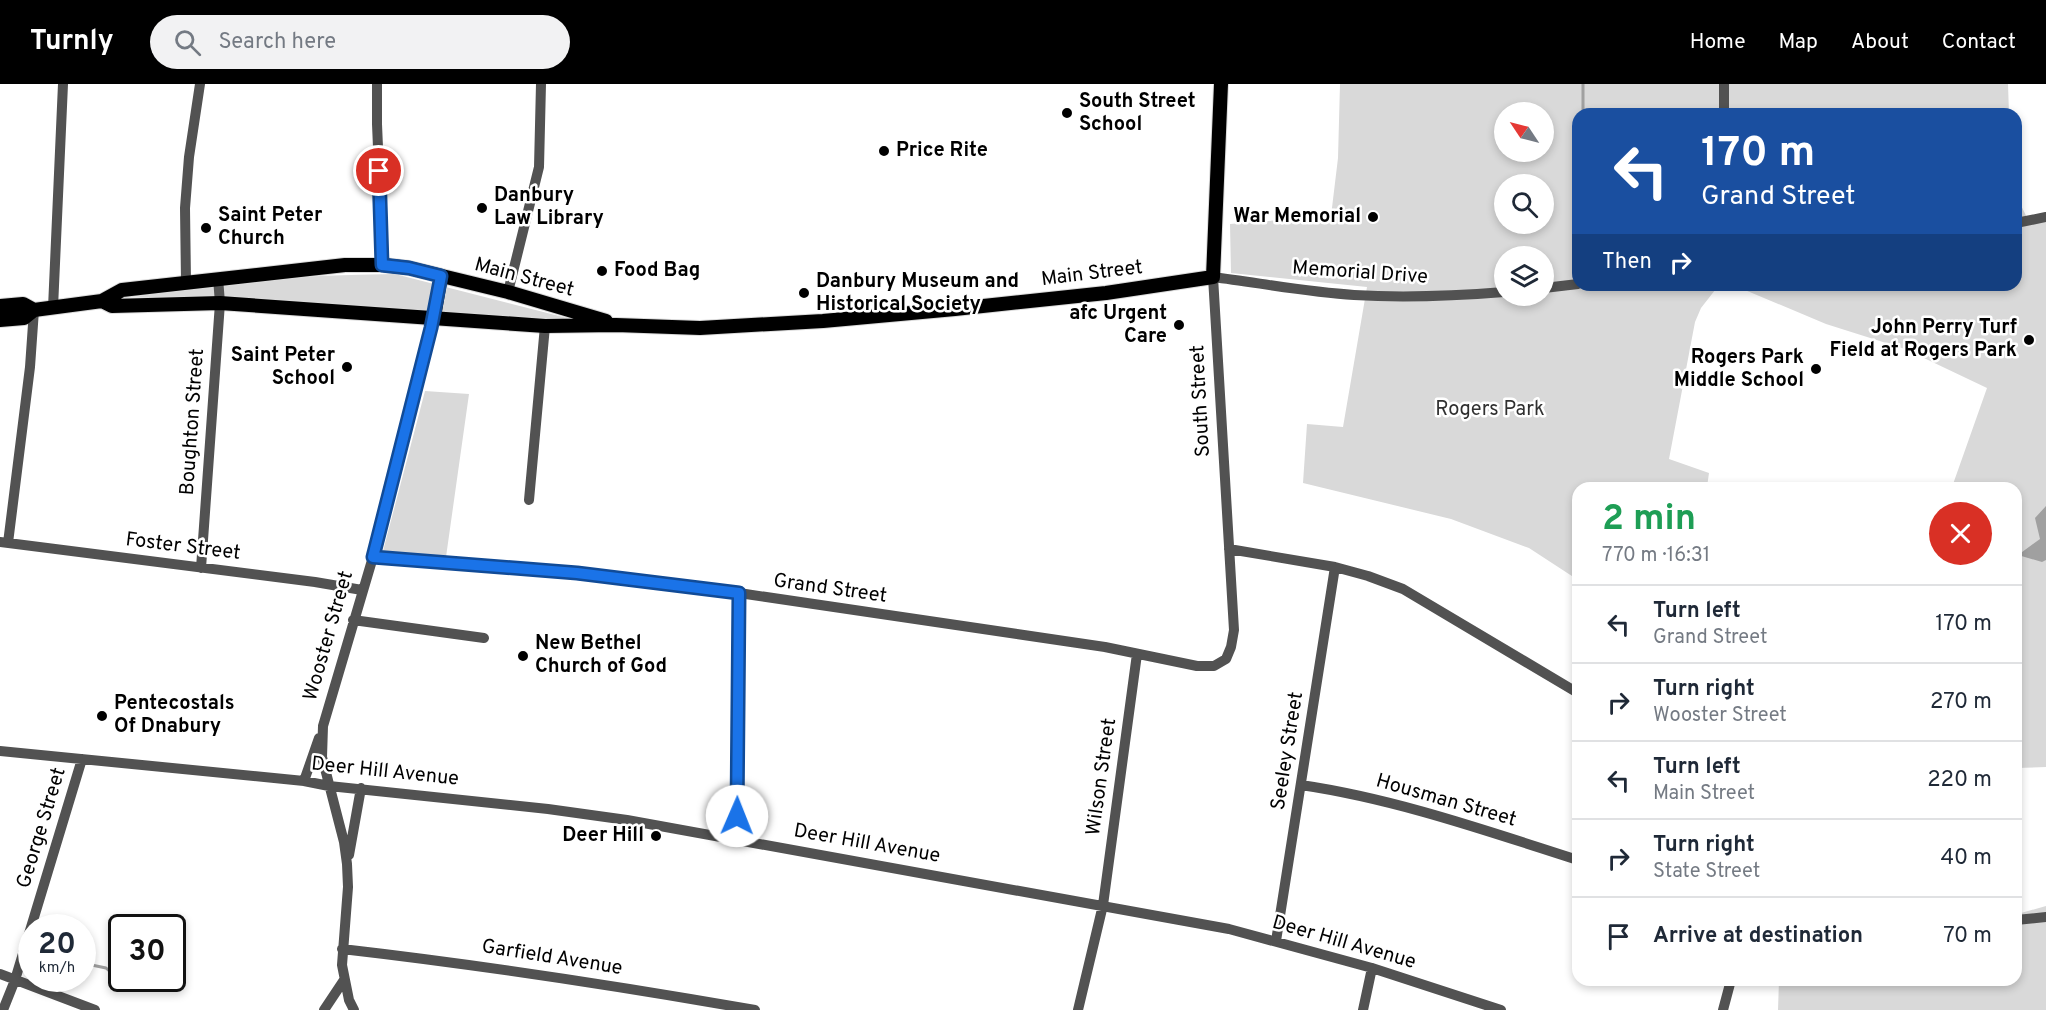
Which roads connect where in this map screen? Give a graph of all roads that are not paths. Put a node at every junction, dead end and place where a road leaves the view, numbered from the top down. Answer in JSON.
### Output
{"nodes":[{"id":1,"x":63,"y":84,"type":"edge"},
{"id":2,"x":200,"y":84,"type":"edge"},
{"id":3,"x":377,"y":84,"type":"edge"},
{"id":4,"x":541,"y":84,"type":"edge"},
{"id":5,"x":1221,"y":84,"type":"edge"},
{"id":6,"x":1724,"y":84,"type":"edge"},
{"id":7,"x":1724,"y":108,"type":"edge"},
{"id":8,"x":2046,"y":218,"type":"edge"},
{"id":9,"x":2022,"y":222,"type":"edge"},
{"id":10,"x":382,"y":265,"type":"junction"},
{"id":11,"x":441,"y":276,"type":"junction"},
{"id":12,"x":1213,"y":277,"type":"junction"},
{"id":13,"x":218,"y":278,"type":"junction"},
{"id":14,"x":186,"y":282,"type":"junction"},
{"id":15,"x":1572,"y":285,"type":"edge"},
{"id":16,"x":1554,"y":287,"type":"edge"},
{"id":17,"x":508,"y":292,"type":"junction"},
{"id":18,"x":1494,"y":293,"type":"edge"},
{"id":19,"x":102,"y":301,"type":"junction"},
{"id":20,"x":220,"y":303,"type":"junction"},
{"id":21,"x":0,"y":306,"type":"edge"},
{"id":22,"x":53,"y":308,"type":"junction"},
{"id":23,"x":33,"y":310,"type":"junction"},
{"id":24,"x":434,"y":317,"type":"junction"},
{"id":25,"x":0,"y":321,"type":"edge"},
{"id":26,"x":616,"y":325,"type":"junction"},
{"id":27,"x":544,"y":326,"type":"junction"},
{"id":28,"x":529,"y":500,"type":"dead end"},
{"id":29,"x":4,"y":542,"type":"edge"},
{"id":30,"x":1229,"y":549,"type":"junction"},
{"id":31,"x":373,"y":557,"type":"junction"},
{"id":32,"x":1335,"y":567,"type":"junction"},
{"id":33,"x":201,"y":568,"type":"junction"},
{"id":34,"x":362,"y":590,"type":"junction"},
{"id":35,"x":739,"y":593,"type":"junction"},
{"id":36,"x":353,"y":620,"type":"junction"},
{"id":37,"x":484,"y":638,"type":"dead end"},
{"id":38,"x":1137,"y":654,"type":"junction"},
{"id":39,"x":1173,"y":662,"type":"joint"},
{"id":40,"x":1572,"y":689,"type":"edge"},
{"id":41,"x":323,"y":726,"type":"junction"},
{"id":42,"x":0,"y":751,"type":"edge"},
{"id":43,"x":82,"y":759,"type":"junction"},
{"id":44,"x":304,"y":781,"type":"junction"},
{"id":45,"x":1301,"y":785,"type":"junction"},
{"id":46,"x":329,"y":786,"type":"junction"},
{"id":47,"x":361,"y":788,"type":"junction"},
{"id":48,"x":737,"y":840,"type":"junction"},
{"id":49,"x":1572,"y":858,"type":"edge"},
{"id":50,"x":348,"y":864,"type":"junction"},
{"id":51,"x":1103,"y":905,"type":"junction"},
{"id":52,"x":2046,"y":917,"type":"edge"},
{"id":53,"x":2022,"y":919,"type":"edge"},
{"id":54,"x":1276,"y":941,"type":"junction"},
{"id":55,"x":342,"y":949,"type":"junction"},
{"id":56,"x":1372,"y":968,"type":"junction"},
{"id":57,"x":0,"y":974,"type":"edge"},
{"id":58,"x":15,"y":980,"type":"junction"},
{"id":59,"x":344,"y":980,"type":"junction"},
{"id":60,"x":1729,"y":986,"type":"edge"},
{"id":61,"x":3,"y":1010,"type":"edge"},
{"id":62,"x":95,"y":1010,"type":"edge"},
{"id":63,"x":324,"y":1010,"type":"edge"},
{"id":64,"x":354,"y":1010,"type":"edge"},
{"id":65,"x":755,"y":1010,"type":"edge"},
{"id":66,"x":1078,"y":1010,"type":"edge"},
{"id":67,"x":1363,"y":1010,"type":"edge"},
{"id":68,"x":1501,"y":1010,"type":"edge"},
{"id":69,"x":1723,"y":1010,"type":"edge"}],
"edges":[{"from":1,"to":22,"type":"street"},
{"from":2,"to":14,"type":"street"},
{"from":3,"to":10,"type":"street"},
{"from":4,"to":17,"type":"street"},
{"from":5,"to":12,"type":"main road","name":"South Street"},
{"from":6,"to":7,"type":"street"},
{"from":8,"to":9,"type":"street"},
{"from":10,"to":11,"type":"main road","name":"Main Street"},
{"from":10,"to":13,"type":"main road","name":"Main Street"},
{"from":11,"to":17,"type":"main road","name":"Main Street"},
{"from":11,"to":24,"type":"main road","name":"Wooster Street"},
{"from":12,"to":18,"type":"street","name":"Memorial Drive"},
{"from":12,"to":26,"type":"main road","name":"Main Street"},
{"from":12,"to":30,"type":"street","name":"South Street"},
{"from":13,"to":14,"type":"main road","name":"Main Street"},
{"from":13,"to":20,"type":"street","name":"Boughton Street"},
{"from":14,"to":19,"type":"main road","name":"Main Street"},
{"from":15,"to":16,"type":"street"},
{"from":17,"to":26,"type":"main road","name":"Main Street"},
{"from":19,"to":20,"type":"main road","name":"Main Street"},
{"from":19,"to":22,"type":"main road","name":"Main Street"},
{"from":20,"to":24,"type":"main road","name":"Main Street"},
{"from":20,"to":33,"type":"street","name":"Boughton Street"},
{"from":21,"to":23,"type":"main road","name":"Main Street"},
{"from":22,"to":23,"type":"main road","name":"Main Street"},
{"from":23,"to":25,"type":"main road","name":"Main Street"},
{"from":23,"to":29,"type":"street"},
{"from":24,"to":27,"type":"main road","name":"Main Street"},
{"from":24,"to":31,"type":"street","name":"Wooster Street"},
{"from":26,"to":27,"type":"main road","name":"Main Street"},
{"from":27,"to":28,"type":"street"},
{"from":29,"to":33,"type":"street","name":"Foster Street"},
{"from":30,"to":32,"type":"street"},
{"from":30,"to":39,"type":"street","name":"South Street"},
{"from":31,"to":34,"type":"street","name":"Wooster Street"},
{"from":31,"to":35,"type":"street","name":"Grand Street"},
{"from":32,"to":40,"type":"street"},
{"from":32,"to":45,"type":"street","name":"Seeley Street"},
{"from":33,"to":34,"type":"street","name":"Foster Street"},
{"from":34,"to":36,"type":"street","name":"Wooster Street"},
{"from":35,"to":38,"type":"street","name":"Grand Street"},
{"from":35,"to":48,"type":"street"},
{"from":36,"to":37,"type":"street"},
{"from":36,"to":41,"type":"street","name":"Wooster Street"},
{"from":38,"to":39,"type":"street","name":"Grand Street"},
{"from":38,"to":51,"type":"street","name":"Wilson Street"},
{"from":41,"to":44,"type":"street","name":"Wooster Street"},
{"from":41,"to":46,"type":"street","name":"Wooster Street"},
{"from":42,"to":43,"type":"street","name":"Deer Hill Avenue"},
{"from":43,"to":44,"type":"street","name":"Deer Hill Avenue"},
{"from":43,"to":58,"type":"street","name":"George Street"},
{"from":44,"to":46,"type":"street","name":"Deer Hill Avenue"},
{"from":45,"to":49,"type":"street","name":"Housman Street"},
{"from":45,"to":54,"type":"street","name":"Seeley Street"},
{"from":46,"to":47,"type":"street","name":"Deer Hill Avenue"},
{"from":46,"to":50,"type":"street","name":"Wooster Street"},
{"from":47,"to":48,"type":"street","name":"Deer Hill Avenue"},
{"from":47,"to":50,"type":"street"},
{"from":48,"to":51,"type":"street","name":"Deer Hill Avenue"},
{"from":50,"to":55,"type":"street"},
{"from":51,"to":54,"type":"street","name":"Deer Hill Avenue"},
{"from":51,"to":66,"type":"street"},
{"from":52,"to":53,"type":"street"},
{"from":54,"to":56,"type":"street","name":"Deer Hill Avenue"},
{"from":55,"to":59,"type":"street"},
{"from":55,"to":65,"type":"street","name":"Garfield Avenue"},
{"from":56,"to":67,"type":"street"},
{"from":56,"to":68,"type":"street","name":"Deer Hill Avenue"},
{"from":57,"to":58,"type":"street"},
{"from":58,"to":61,"type":"street","name":"George Street"},
{"from":58,"to":62,"type":"street"},
{"from":59,"to":63,"type":"street"},
{"from":59,"to":64,"type":"street"},
{"from":60,"to":69,"type":"street"}]}
